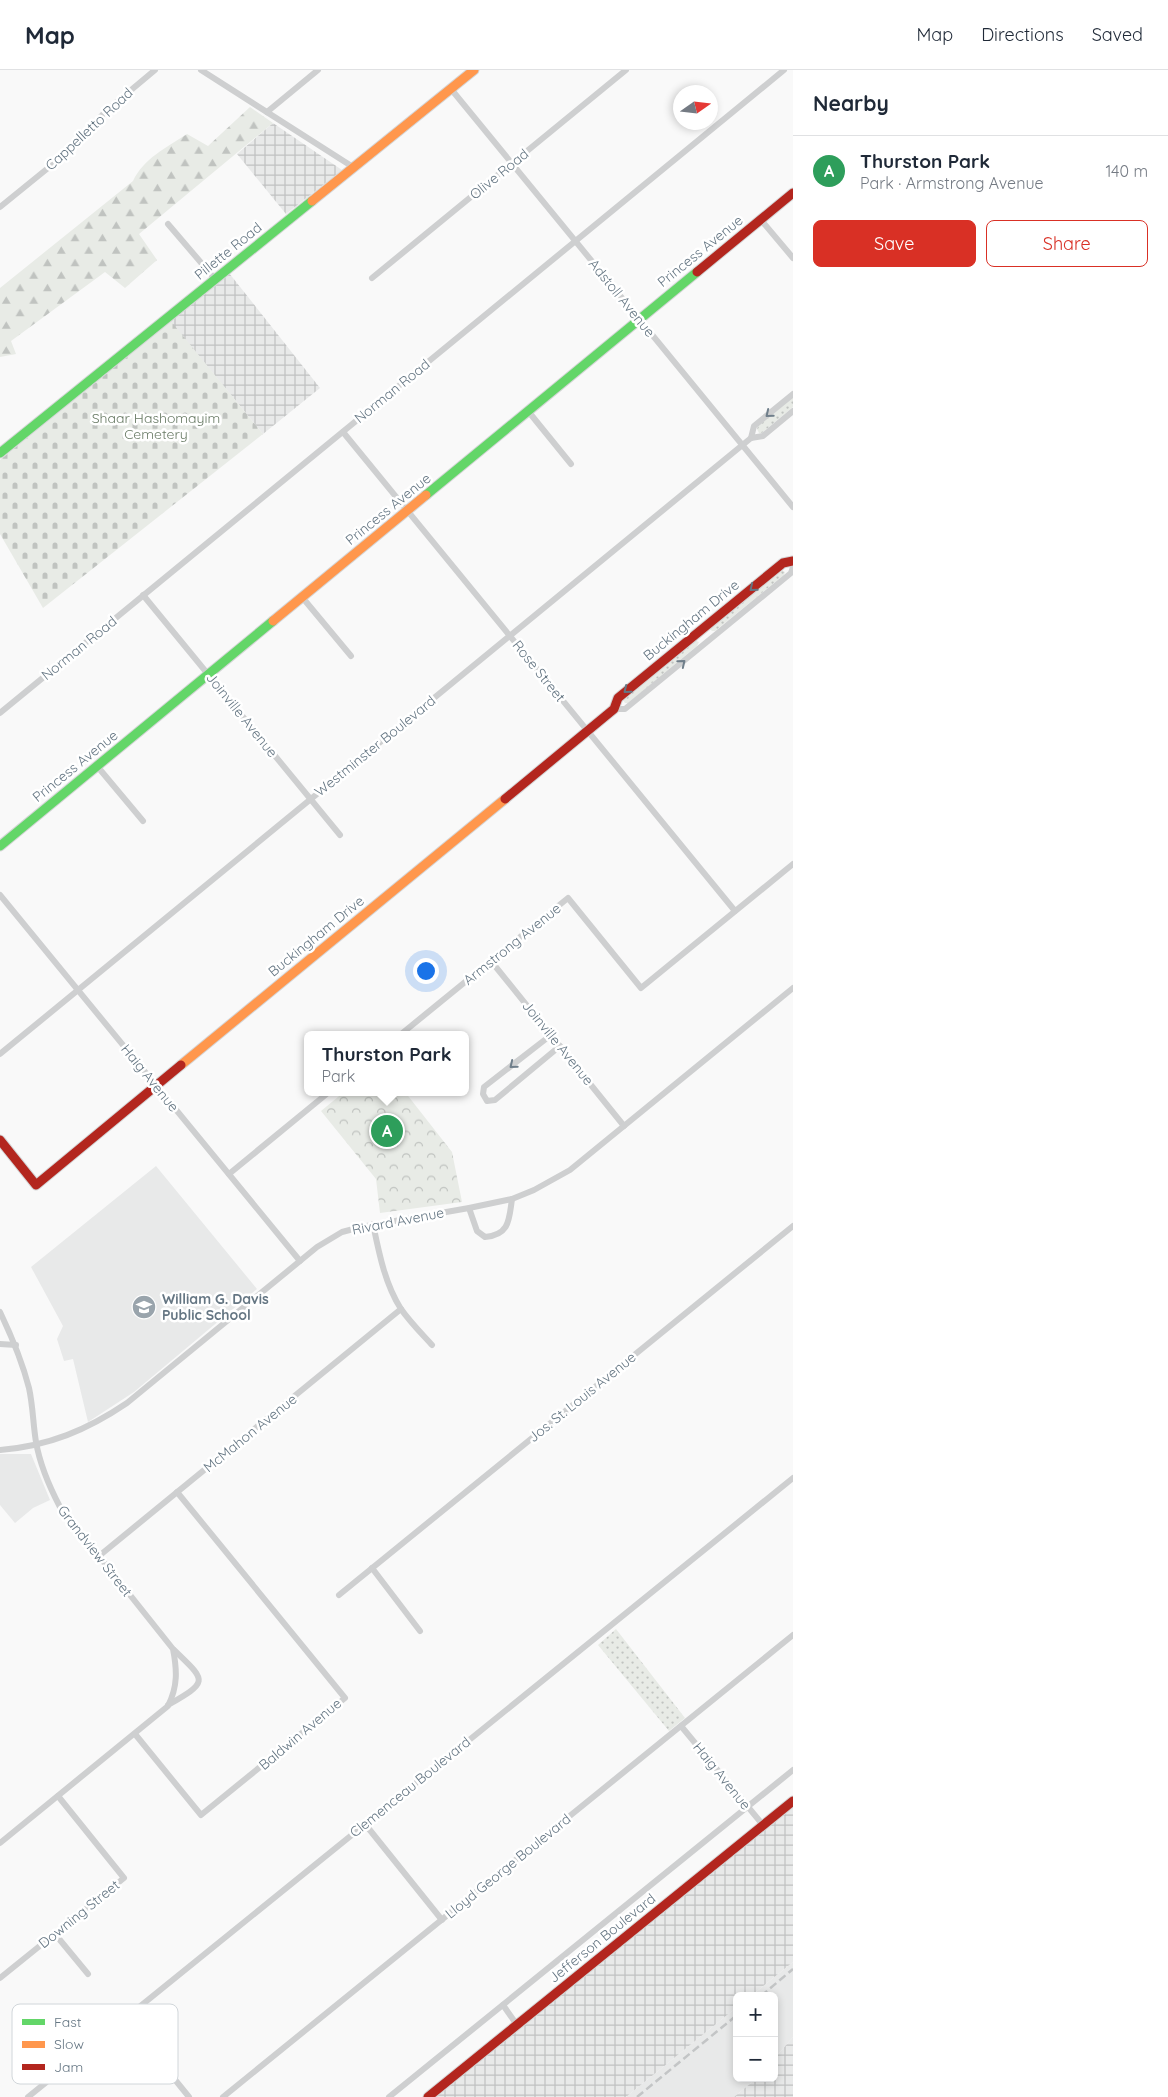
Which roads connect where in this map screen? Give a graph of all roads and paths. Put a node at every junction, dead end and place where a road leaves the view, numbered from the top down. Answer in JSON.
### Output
{"nodes":[{"id":1,"x":155,"y":70,"type":"edge"},
{"id":2,"x":201,"y":70,"type":"edge"},
{"id":3,"x":318,"y":70,"type":"edge"},
{"id":4,"x":474,"y":70,"type":"edge"},
{"id":5,"x":626,"y":70,"type":"edge"},
{"id":6,"x":784,"y":70,"type":"edge"},
{"id":7,"x":451,"y":89,"type":"junction"},
{"id":8,"x":267,"y":112,"type":"junction"},
{"id":9,"x":512,"y":163,"type":"junction"},
{"id":10,"x":353,"y":167,"type":"junction"},
{"id":11,"x":793,"y":193,"type":"edge"},
{"id":12,"x":0,"y":208,"type":"edge"},
{"id":13,"x":761,"y":220,"type":"junction"},
{"id":14,"x":168,"y":224,"type":"dead end"},
{"id":15,"x":575,"y":241,"type":"junction"},
{"id":16,"x":793,"y":258,"type":"edge"},
{"id":17,"x":372,"y":278,"type":"dead end"},
{"id":18,"x":215,"y":279,"type":"junction"},
{"id":19,"x":639,"y":319,"type":"junction"},
{"id":20,"x":793,"y":394,"type":"edge"},
{"id":21,"x":528,"y":411,"type":"junction"},
{"id":22,"x":793,"y":411,"type":"edge"},
{"id":23,"x":343,"y":432,"type":"junction"},
{"id":24,"x":751,"y":438,"type":"junction"},
{"id":25,"x":742,"y":445,"type":"junction"},
{"id":26,"x":0,"y":453,"type":"edge"},
{"id":27,"x":571,"y":464,"type":"dead end"},
{"id":28,"x":793,"y":507,"type":"edge"},
{"id":29,"x":407,"y":510,"type":"junction"},
{"id":30,"x":793,"y":561,"type":"edge"},
{"id":31,"x":793,"y":567,"type":"edge"},
{"id":32,"x":143,"y":595,"type":"junction"},
{"id":33,"x":302,"y":597,"type":"junction"},
{"id":34,"x":510,"y":636,"type":"junction"},
{"id":35,"x":351,"y":656,"type":"dead end"},
{"id":36,"x":208,"y":674,"type":"junction"},
{"id":37,"x":614,"y":710,"type":"junction"},
{"id":38,"x":0,"y":713,"type":"edge"},
{"id":39,"x":588,"y":731,"type":"junction"},
{"id":40,"x":97,"y":766,"type":"junction"},
{"id":41,"x":311,"y":799,"type":"junction"},
{"id":42,"x":143,"y":821,"type":"dead end"},
{"id":43,"x":340,"y":835,"type":"dead end"},
{"id":44,"x":0,"y":846,"type":"edge"},
{"id":45,"x":793,"y":864,"type":"edge"},
{"id":46,"x":0,"y":895,"type":"edge"},
{"id":47,"x":735,"y":911,"type":"junction"},
{"id":48,"x":491,"y":961,"type":"junction"},
{"id":49,"x":793,"y":988,"type":"edge"},
{"id":50,"x":78,"y":990,"type":"junction"},
{"id":51,"x":405,"y":1031,"type":"edge"},
{"id":52,"x":551,"y":1035,"type":"junction"},
{"id":53,"x":560,"y":1046,"type":"junction"},
{"id":54,"x":0,"y":1054,"type":"edge"},
{"id":55,"x":157,"y":1085,"type":"junction"},
{"id":56,"x":324,"y":1096,"type":"edge"},
{"id":57,"x":624,"y":1126,"type":"junction"},
{"id":58,"x":0,"y":1140,"type":"edge"},
{"id":59,"x":229,"y":1174,"type":"junction"},
{"id":60,"x":512,"y":1198,"type":"junction"},
{"id":61,"x":469,"y":1208,"type":"junction"},
{"id":62,"x":373,"y":1224,"type":"junction"},
{"id":63,"x":793,"y":1226,"type":"edge"},
{"id":64,"x":300,"y":1261,"type":"junction"},
{"id":65,"x":401,"y":1310,"type":"junction"},
{"id":66,"x":0,"y":1312,"type":"edge"},
{"id":67,"x":0,"y":1344,"type":"edge"},
{"id":68,"x":16,"y":1345,"type":"junction"},
{"id":69,"x":432,"y":1345,"type":"dead end"},
{"id":70,"x":36,"y":1444,"type":"junction"},
{"id":71,"x":0,"y":1450,"type":"edge"},
{"id":72,"x":793,"y":1478,"type":"edge"},
{"id":73,"x":177,"y":1492,"type":"junction"},
{"id":74,"x":98,"y":1556,"type":"junction"},
{"id":75,"x":372,"y":1568,"type":"junction"},
{"id":76,"x":339,"y":1595,"type":"dead end"},
{"id":77,"x":420,"y":1631,"type":"dead end"},
{"id":78,"x":793,"y":1635,"type":"edge"},
{"id":79,"x":173,"y":1649,"type":"junction"},
{"id":80,"x":168,"y":1706,"type":"junction"},
{"id":81,"x":681,"y":1726,"type":"junction"},
{"id":82,"x":135,"y":1734,"type":"junction"},
{"id":83,"x":793,"y":1770,"type":"edge"},
{"id":84,"x":58,"y":1796,"type":"junction"},
{"id":85,"x":793,"y":1801,"type":"edge"},
{"id":86,"x":747,"y":1807,"type":"junction"},
{"id":87,"x":365,"y":1824,"type":"junction"},
{"id":88,"x":763,"y":1825,"type":"junction"},
{"id":89,"x":0,"y":1843,"type":"edge"},
{"id":90,"x":442,"y":1920,"type":"junction"},
{"id":91,"x":54,"y":1934,"type":"junction"},
{"id":92,"x":88,"y":1974,"type":"dead end"},
{"id":93,"x":0,"y":1978,"type":"edge"},
{"id":94,"x":142,"y":2004,"type":"edge"},
{"id":95,"x":503,"y":2005,"type":"junction"},
{"id":96,"x":517,"y":2025,"type":"junction"},
{"id":97,"x":178,"y":2083,"type":"edge"},
{"id":98,"x":44,"y":2084,"type":"edge"},
{"id":99,"x":28,"y":2097,"type":"edge"},
{"id":100,"x":189,"y":2097,"type":"edge"},
{"id":101,"x":223,"y":2097,"type":"edge"},
{"id":102,"x":389,"y":2097,"type":"edge"},
{"id":103,"x":428,"y":2097,"type":"edge"}],
"edges":[{"from":1,"to":12,"type":"street","name":"Cappelletto Road"},
{"from":2,"to":8,"type":"street"},
{"from":3,"to":8,"type":"street"},
{"from":4,"to":7,"type":"street","name":"Pillette Road"},
{"from":5,"to":9,"type":"street","name":"Olive Road"},
{"from":6,"to":15,"type":"street","name":"Norman Road"},
{"from":7,"to":9,"type":"street","name":"Adstoll Avenue"},
{"from":7,"to":10,"type":"street","name":"Pillette Road"},
{"from":8,"to":10,"type":"street"},
{"from":9,"to":15,"type":"street","name":"Adstoll Avenue"},
{"from":9,"to":17,"type":"street","name":"Olive Road"},
{"from":10,"to":18,"type":"street","name":"Pillette Road"},
{"from":11,"to":13,"type":"street","name":"Princess Avenue"},
{"from":13,"to":16,"type":"street"},
{"from":13,"to":19,"type":"street","name":"Princess Avenue"},
{"from":14,"to":18,"type":"street"},
{"from":15,"to":19,"type":"street","name":"Adstoll Avenue"},
{"from":15,"to":23,"type":"street","name":"Norman Road"},
{"from":18,"to":26,"type":"street","name":"Pillette Road"},
{"from":19,"to":21,"type":"street","name":"Princess Avenue"},
{"from":19,"to":25,"type":"street","name":"Adstoll Avenue"},
{"from":20,"to":24,"type":"street","name":"Westminster Boulevard","one_way":true},
{"from":21,"to":27,"type":"street"},
{"from":21,"to":29,"type":"street","name":"Princess Avenue"},
{"from":22,"to":24,"type":"street","name":"Westminster Boulevard"},
{"from":23,"to":29,"type":"street","name":"Rose Street"},
{"from":23,"to":32,"type":"street","name":"Norman Road"},
{"from":24,"to":25,"type":"street","name":"Westminster Boulevard"},
{"from":25,"to":28,"type":"street","name":"Adstoll Avenue"},
{"from":25,"to":34,"type":"street","name":"Westminster Boulevard"},
{"from":29,"to":33,"type":"street","name":"Princess Avenue"},
{"from":29,"to":34,"type":"street","name":"Rose Street"},
{"from":30,"to":37,"type":"street","name":"Buckingham Drive","one_way":true},
{"from":37,"to":31,"type":"street","name":"Buckingham Drive","one_way":true},
{"from":32,"to":36,"type":"street","name":"Joinville Avenue"},
{"from":32,"to":38,"type":"street","name":"Norman Road"},
{"from":33,"to":35,"type":"street"},
{"from":33,"to":36,"type":"street","name":"Princess Avenue"},
{"from":34,"to":39,"type":"street","name":"Rose Street"},
{"from":34,"to":41,"type":"street","name":"Westminster Boulevard"},
{"from":36,"to":40,"type":"street","name":"Princess Avenue"},
{"from":36,"to":41,"type":"street","name":"Joinville Avenue"},
{"from":37,"to":39,"type":"street","name":"Buckingham Drive"},
{"from":39,"to":47,"type":"street","name":"Rose Street"},
{"from":39,"to":55,"type":"street","name":"Buckingham Drive"},
{"from":40,"to":42,"type":"street"},
{"from":40,"to":44,"type":"street","name":"Princess Avenue"},
{"from":41,"to":43,"type":"street","name":"Joinville Avenue"},
{"from":41,"to":50,"type":"street","name":"Westminster Boulevard"},
{"from":45,"to":47,"type":"street","name":"Armstrong Avenue"},
{"from":46,"to":50,"type":"street","name":"Haig Avenue"},
{"from":47,"to":48,"type":"street","name":"Armstrong Avenue"},
{"from":48,"to":51,"type":"street","name":"Armstrong Avenue"},
{"from":48,"to":52,"type":"street","name":"Joinville Avenue"},
{"from":49,"to":57,"type":"street","name":"Rivard Avenue"},
{"from":50,"to":54,"type":"street","name":"Westminster Boulevard"},
{"from":50,"to":55,"type":"street","name":"Haig Avenue"},
{"from":52,"to":53,"type":"street","name":"Joinville Avenue"},
{"from":52,"to":53,"type":"street","one_way":true},
{"from":53,"to":57,"type":"street","name":"Joinville Avenue"},
{"from":55,"to":58,"type":"street","name":"Buckingham Drive"},
{"from":55,"to":59,"type":"street","name":"Haig Avenue"},
{"from":56,"to":59,"type":"street"},
{"from":57,"to":60,"type":"street","name":"Rivard Avenue"},
{"from":59,"to":64,"type":"street","name":"Haig Avenue"},
{"from":60,"to":61,"type":"street","name":"Rivard Avenue"},
{"from":60,"to":61,"type":"street"},
{"from":61,"to":62,"type":"street","name":"Rivard Avenue"},
{"from":62,"to":64,"type":"street","name":"Rivard Avenue"},
{"from":62,"to":65,"type":"street"},
{"from":63,"to":75,"type":"street","name":"Jos. St. Louis Avenue"},
{"from":64,"to":70,"type":"street","name":"Rivard Avenue"},
{"from":65,"to":69,"type":"street"},
{"from":65,"to":73,"type":"street","name":"McMahon Avenue"},
{"from":66,"to":68,"type":"street","name":"Grandview Street"},
{"from":67,"to":68,"type":"street"},
{"from":68,"to":70,"type":"street","name":"Grandview Street"},
{"from":70,"to":71,"type":"street","name":"Rivard Avenue"},
{"from":70,"to":74,"type":"street","name":"Grandview Street"},
{"from":72,"to":87,"type":"street","name":"Clemenceau Boulevard"},
{"from":73,"to":74,"type":"street","name":"McMahon Avenue"},
{"from":73,"to":82,"type":"street","name":"Baldwin Avenue"},
{"from":74,"to":79,"type":"street","name":"Grandview Street"},
{"from":75,"to":76,"type":"street","name":"Jos. St. Louis Avenue"},
{"from":75,"to":77,"type":"street"},
{"from":78,"to":81,"type":"street","name":"Lloyd George Boulevard"},
{"from":79,"to":80,"type":"street"},
{"from":79,"to":80,"type":"street","name":"Grandview Street"},
{"from":80,"to":82,"type":"street","name":"Grandview Street"},
{"from":81,"to":86,"type":"street","name":"Haig Avenue"},
{"from":81,"to":90,"type":"street","name":"Lloyd George Boulevard"},
{"from":82,"to":84,"type":"street","name":"Grandview Street"},
{"from":83,"to":86,"type":"street"},
{"from":84,"to":89,"type":"street","name":"Grandview Street"},
{"from":84,"to":91,"type":"street","name":"Downing Street"},
{"from":85,"to":88,"type":"street","name":"Jefferson Boulevard"},
{"from":86,"to":88,"type":"street","name":"Haig Avenue"},
{"from":86,"to":95,"type":"street"},
{"from":87,"to":90,"type":"street"},
{"from":87,"to":94,"type":"street","name":"Clemenceau Boulevard"},
{"from":88,"to":96,"type":"street","name":"Jefferson Boulevard"},
{"from":90,"to":101,"type":"street","name":"Lloyd George Boulevard"},
{"from":91,"to":92,"type":"street"},
{"from":91,"to":93,"type":"street","name":"Downing Street"},
{"from":95,"to":96,"type":"street"},
{"from":95,"to":102,"type":"street"},
{"from":96,"to":103,"type":"street","name":"Jefferson Boulevard"},
{"from":97,"to":100,"type":"street"},
{"from":98,"to":99,"type":"street","name":"Clemenceau Boulevard"}]}
